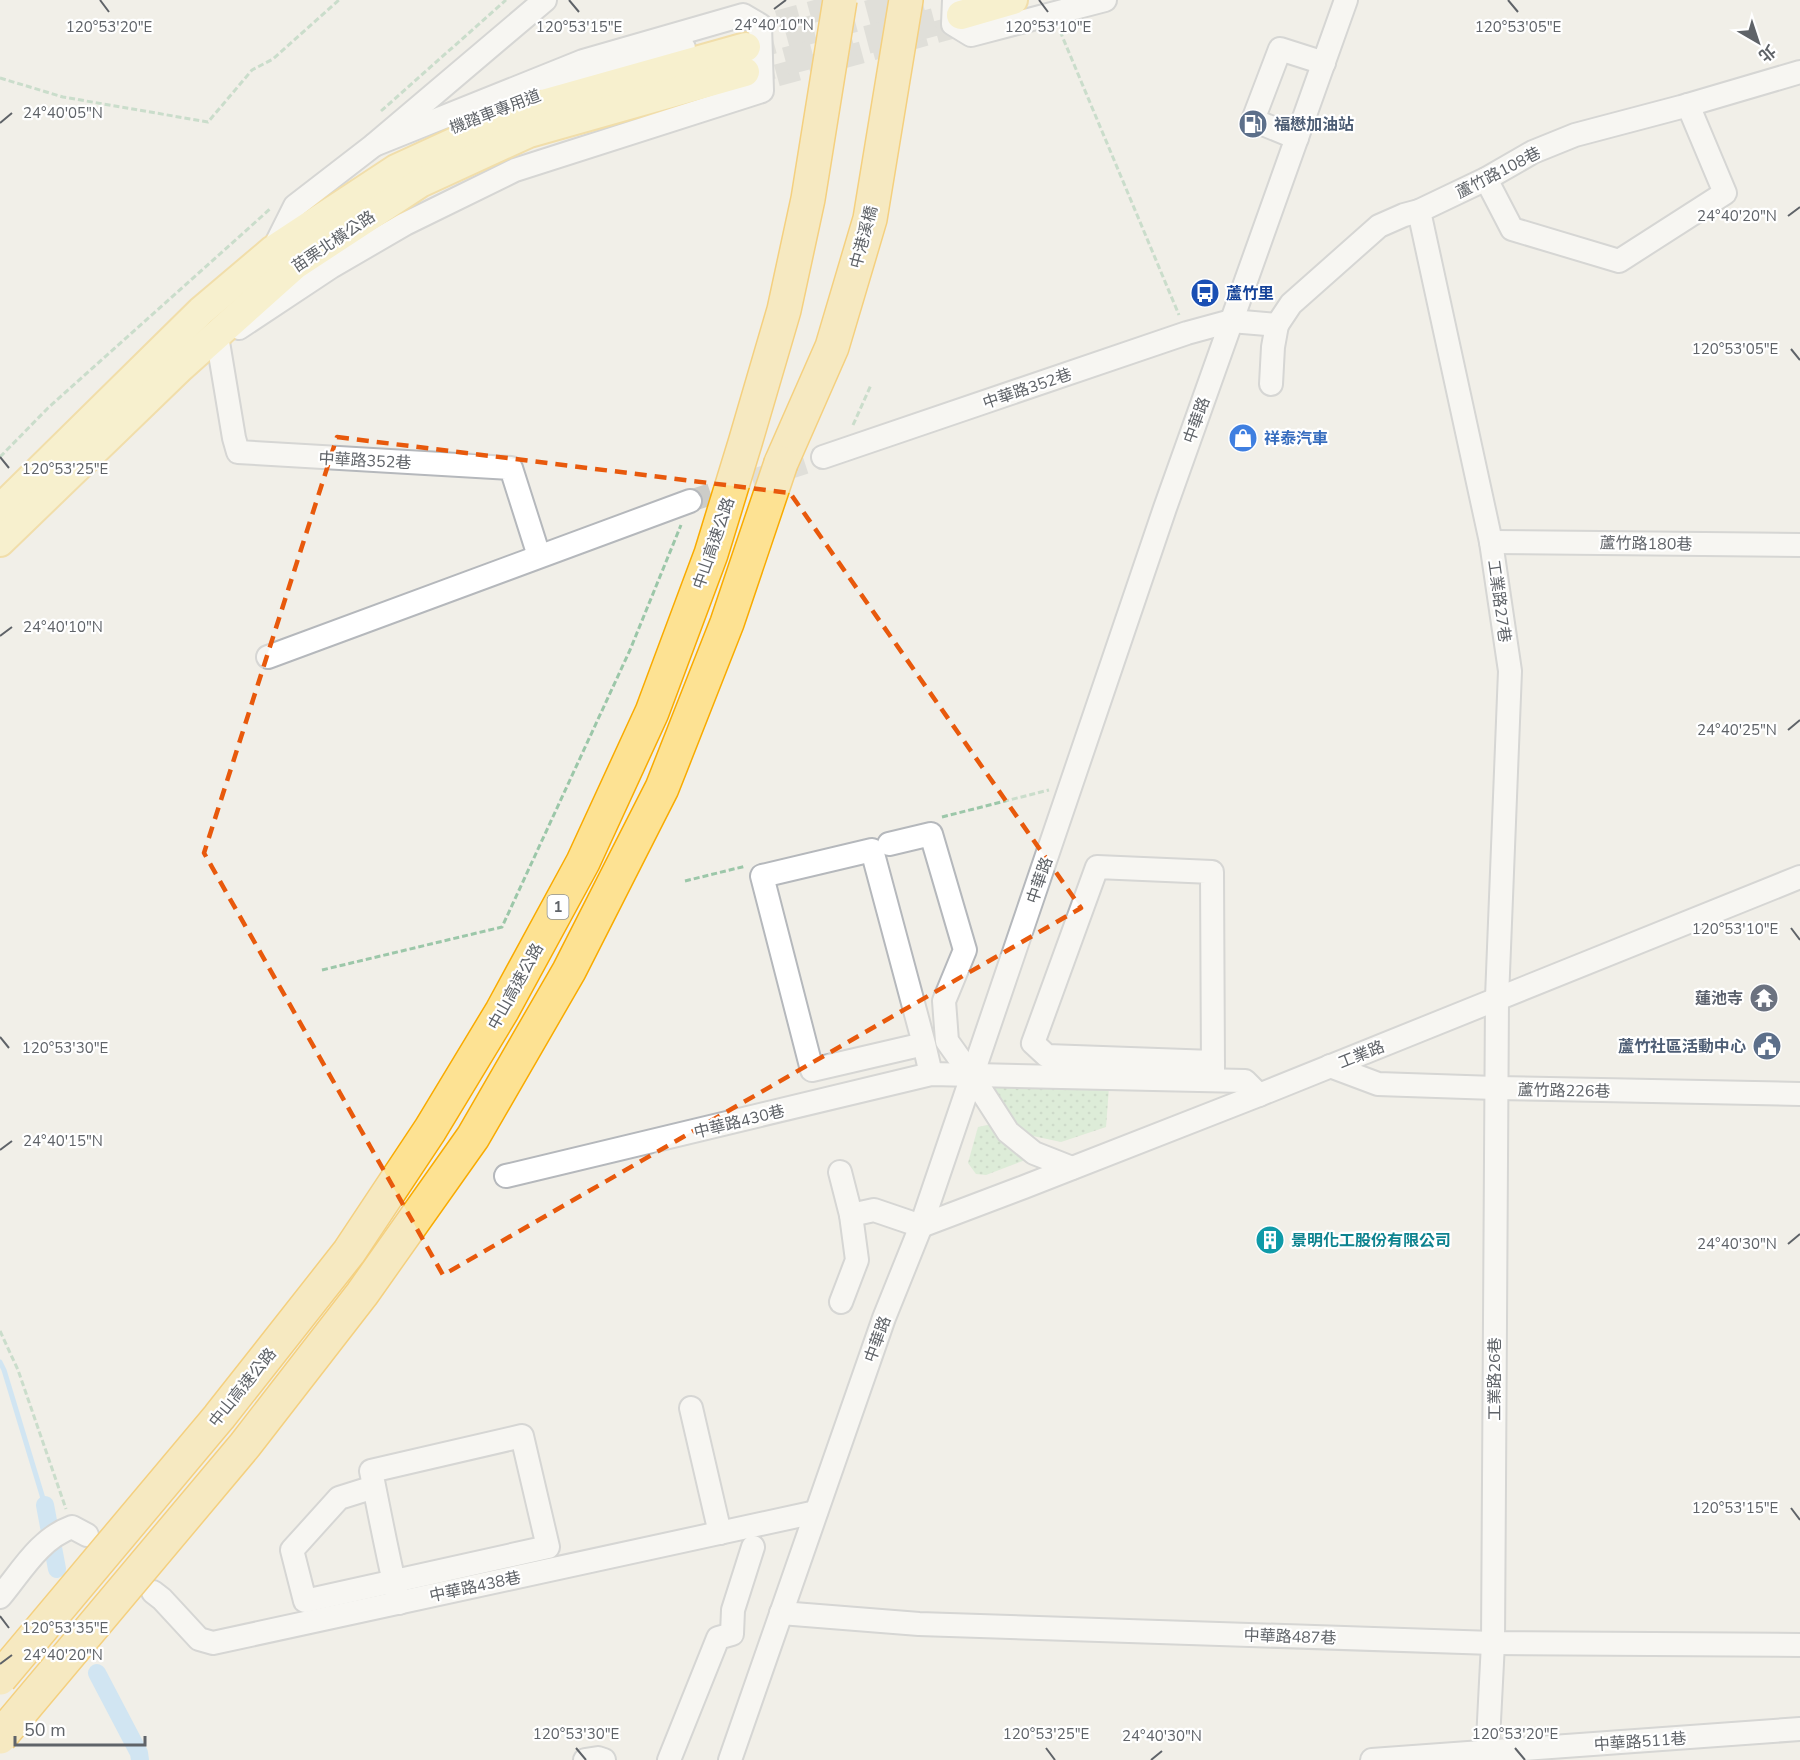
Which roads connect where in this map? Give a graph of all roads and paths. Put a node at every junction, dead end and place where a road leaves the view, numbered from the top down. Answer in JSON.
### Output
{"nodes":[{"id":1,"x":339,"y":0,"type":"edge"},
{"id":2,"x":506,"y":0,"type":"edge"},
{"id":3,"x":840,"y":0,"type":"edge"},
{"id":4,"x":906,"y":0,"type":"edge"},
{"id":5,"x":1013,"y":0,"type":"edge"},
{"id":6,"x":1105,"y":0,"type":"edge"},
{"id":7,"x":1346,"y":0,"type":"edge"},
{"id":8,"x":546,"y":2,"type":"edge"},
{"id":9,"x":1053,"y":7,"type":"edge"},
{"id":10,"x":960,"y":13,"type":"edge"},
{"id":11,"x":745,"y":58,"type":"joint"},
{"id":12,"x":1324,"y":63,"type":"junction"},
{"id":13,"x":1800,"y":72,"type":"edge"},
{"id":14,"x":0,"y":78,"type":"edge"},
{"id":15,"x":1689,"y":105,"type":"junction"},
{"id":16,"x":374,"y":117,"type":"dead end"},
{"id":17,"x":1297,"y":138,"type":"junction"},
{"id":18,"x":374,"y":145,"type":"junction"},
{"id":19,"x":1486,"y":179,"type":"junction"},
{"id":20,"x":276,"y":203,"type":"dead end"},
{"id":21,"x":1419,"y":211,"type":"junction"},
{"id":22,"x":284,"y":257,"type":"junction"},
{"id":23,"x":1231,"y":321,"type":"junction"},
{"id":24,"x":1277,"y":325,"type":"junction"},
{"id":25,"x":1187,"y":333,"type":"junction"},
{"id":26,"x":218,"y":342,"type":"junction"},
{"id":27,"x":171,"y":358,"type":"junction"},
{"id":28,"x":1271,"y":384,"type":"dead end"},
{"id":29,"x":871,"y":385,"type":"dead end"},
{"id":30,"x":852,"y":447,"type":"junction"},
{"id":31,"x":823,"y":457,"type":"tunnel mouth"},
{"id":32,"x":0,"y":458,"type":"edge"},
{"id":33,"x":690,"y":501,"type":"joint"},
{"id":34,"x":0,"y":508,"type":"edge"},
{"id":35,"x":1491,"y":542,"type":"junction"},
{"id":36,"x":0,"y":543,"type":"edge"},
{"id":37,"x":1800,"y":545,"type":"edge"},
{"id":38,"x":539,"y":556,"type":"junction"},
{"id":39,"x":268,"y":657,"type":"dead end"},
{"id":40,"x":890,"y":844,"type":"dead end"},
{"id":41,"x":1800,"y":877,"type":"edge"},
{"id":42,"x":322,"y":970,"type":"dead end"},
{"id":43,"x":1497,"y":998,"type":"junction"},
{"id":44,"x":924,"y":1044,"type":"junction"},
{"id":45,"x":1330,"y":1066,"type":"junction"},
{"id":46,"x":1213,"y":1071,"type":"junction"},
{"id":47,"x":931,"y":1074,"type":"junction"},
{"id":48,"x":972,"y":1076,"type":"junction"},
{"id":49,"x":1495,"y":1089,"type":"junction"},
{"id":50,"x":1800,"y":1094,"type":"edge"},
{"id":51,"x":1259,"y":1095,"type":"junction"},
{"id":52,"x":1072,"y":1168,"type":"junction"},
{"id":53,"x":840,"y":1172,"type":"dead end"},
{"id":54,"x":506,"y":1176,"type":"dead end"},
{"id":55,"x":851,"y":1215,"type":"junction"},
{"id":56,"x":921,"y":1226,"type":"junction"},
{"id":57,"x":841,"y":1302,"type":"dead end"},
{"id":58,"x":0,"y":1331,"type":"edge"},
{"id":59,"x":691,"y":1408,"type":"dead end"},
{"id":60,"x":374,"y":1487,"type":"junction"},
{"id":61,"x":816,"y":1512,"type":"junction"},
{"id":62,"x":73,"y":1532,"type":"joint"},
{"id":63,"x":720,"y":1533,"type":"junction"},
{"id":64,"x":753,"y":1547,"type":"dead end"},
{"id":65,"x":394,"y":1581,"type":"junction"},
{"id":66,"x":153,"y":1592,"type":"dead end"},
{"id":67,"x":0,"y":1597,"type":"edge"},
{"id":68,"x":399,"y":1603,"type":"junction"},
{"id":69,"x":781,"y":1613,"type":"junction"},
{"id":70,"x":1493,"y":1643,"type":"junction"},
{"id":71,"x":1800,"y":1645,"type":"edge"},
{"id":72,"x":0,"y":1678,"type":"edge"},
{"id":73,"x":1800,"y":1729,"type":"edge"},
{"id":74,"x":0,"y":1737,"type":"edge"},
{"id":75,"x":1487,"y":1756,"type":"edge"},
{"id":76,"x":585,"y":1760,"type":"edge"},
{"id":77,"x":604,"y":1760,"type":"edge"},
{"id":78,"x":669,"y":1760,"type":"edge"},
{"id":79,"x":730,"y":1760,"type":"edge"},
{"id":80,"x":1372,"y":1760,"type":"edge"}],
"edges":[{"from":1,"to":14,"type":"path"},
{"from":2,"to":16,"type":"path"},
{"from":3,"to":72,"type":"highway","name":"中山高速公路","number":"1","bridge":true},
{"from":4,"to":74,"type":"highway","name":"中港溪橋","number":"1","bridge":true},
{"from":5,"to":10,"type":"main road"},
{"from":6,"to":9,"type":"street"},
{"from":7,"to":12,"type":"street","name":"中華路"},
{"from":8,"to":18,"type":"street"},
{"from":9,"to":10,"type":"street"},
{"from":9,"to":25,"type":"path"},
{"from":11,"to":22,"type":"street"},
{"from":11,"to":22,"type":"main road","name":"苗栗北橫公路"},
{"from":12,"to":17,"type":"street","name":"中華路"},
{"from":12,"to":17,"type":"street"},
{"from":13,"to":15,"type":"street","name":"蘆竹路108巷"},
{"from":15,"to":19,"type":"street","name":"蘆竹路108巷"},
{"from":15,"to":19,"type":"street"},
{"from":17,"to":23,"type":"street","name":"中華路"},
{"from":18,"to":22,"type":"street"},
{"from":18,"to":26,"type":"street"},
{"from":19,"to":21,"type":"street","name":"蘆竹路108巷"},
{"from":20,"to":32,"type":"path"},
{"from":21,"to":24,"type":"street","name":"蘆竹路108巷"},
{"from":21,"to":35,"type":"street","name":"工業路27巷"},
{"from":22,"to":27,"type":"main road","name":"苗栗北橫公路"},
{"from":23,"to":24,"type":"street"},
{"from":23,"to":25,"type":"street","name":"中華路352巷"},
{"from":23,"to":48,"type":"street","name":"中華路"},
{"from":24,"to":28,"type":"street"},
{"from":25,"to":30,"type":"street","name":"中華路352巷"},
{"from":26,"to":27,"type":"street"},
{"from":26,"to":38,"type":"street","name":"中華路352巷"},
{"from":27,"to":34,"type":"main road","name":"苗栗北橫公路"},
{"from":27,"to":36,"type":"main road","name":"苗栗北橫公路"},
{"from":29,"to":30,"type":"path"},
{"from":30,"to":31,"type":"street","name":"中華路352巷"},
{"from":33,"to":38,"type":"street"},
{"from":33,"to":42,"type":"path"},
{"from":35,"to":37,"type":"street","name":"蘆竹路180巷"},
{"from":35,"to":43,"type":"street","name":"工業路27巷"},
{"from":38,"to":39,"type":"street"},
{"from":40,"to":48,"type":"street"},
{"from":41,"to":43,"type":"street","name":"工業路"},
{"from":43,"to":45,"type":"street","name":"工業路"},
{"from":43,"to":49,"type":"street","name":"工業路26巷"},
{"from":44,"to":44,"type":"street"},
{"from":44,"to":47,"type":"street"},
{"from":45,"to":49,"type":"street","name":"蘆竹路226巷"},
{"from":45,"to":51,"type":"street","name":"工業路"},
{"from":46,"to":46,"type":"street"},
{"from":46,"to":48,"type":"street","name":"中華路430巷"},
{"from":46,"to":51,"type":"street"},
{"from":47,"to":48,"type":"street","name":"中華路430巷"},
{"from":47,"to":54,"type":"street","name":"中華路430巷"},
{"from":48,"to":52,"type":"street"},
{"from":48,"to":56,"type":"street","name":"中華路"},
{"from":49,"to":50,"type":"street","name":"蘆竹路226巷"},
{"from":49,"to":70,"type":"street","name":"工業路26巷"},
{"from":51,"to":52,"type":"street","name":"工業路"},
{"from":52,"to":56,"type":"street","name":"工業路"},
{"from":53,"to":55,"type":"street"},
{"from":55,"to":56,"type":"street"},
{"from":55,"to":57,"type":"street"},
{"from":56,"to":61,"type":"street","name":"中華路"},
{"from":58,"to":62,"type":"path"},
{"from":59,"to":63,"type":"street"},
{"from":60,"to":65,"type":"street"},
{"from":60,"to":65,"type":"street"},
{"from":60,"to":65,"type":"street"},
{"from":61,"to":63,"type":"street","name":"中華路438巷"},
{"from":61,"to":69,"type":"street","name":"中華路"},
{"from":62,"to":67,"type":"street"},
{"from":63,"to":68,"type":"street","name":"中華路438巷"},
{"from":64,"to":78,"type":"street"},
{"from":65,"to":68,"type":"street"},
{"from":66,"to":68,"type":"street","name":"中華路438巷"},
{"from":69,"to":70,"type":"street","name":"中華路487巷"},
{"from":69,"to":79,"type":"street","name":"中華路"},
{"from":70,"to":71,"type":"street","name":"中華路487巷"},
{"from":70,"to":75,"type":"street","name":"工業路26巷"},
{"from":73,"to":75,"type":"street","name":"中華路511巷"},
{"from":75,"to":80,"type":"street","name":"中華路511巷"},
{"from":76,"to":77,"type":"street"}]}
